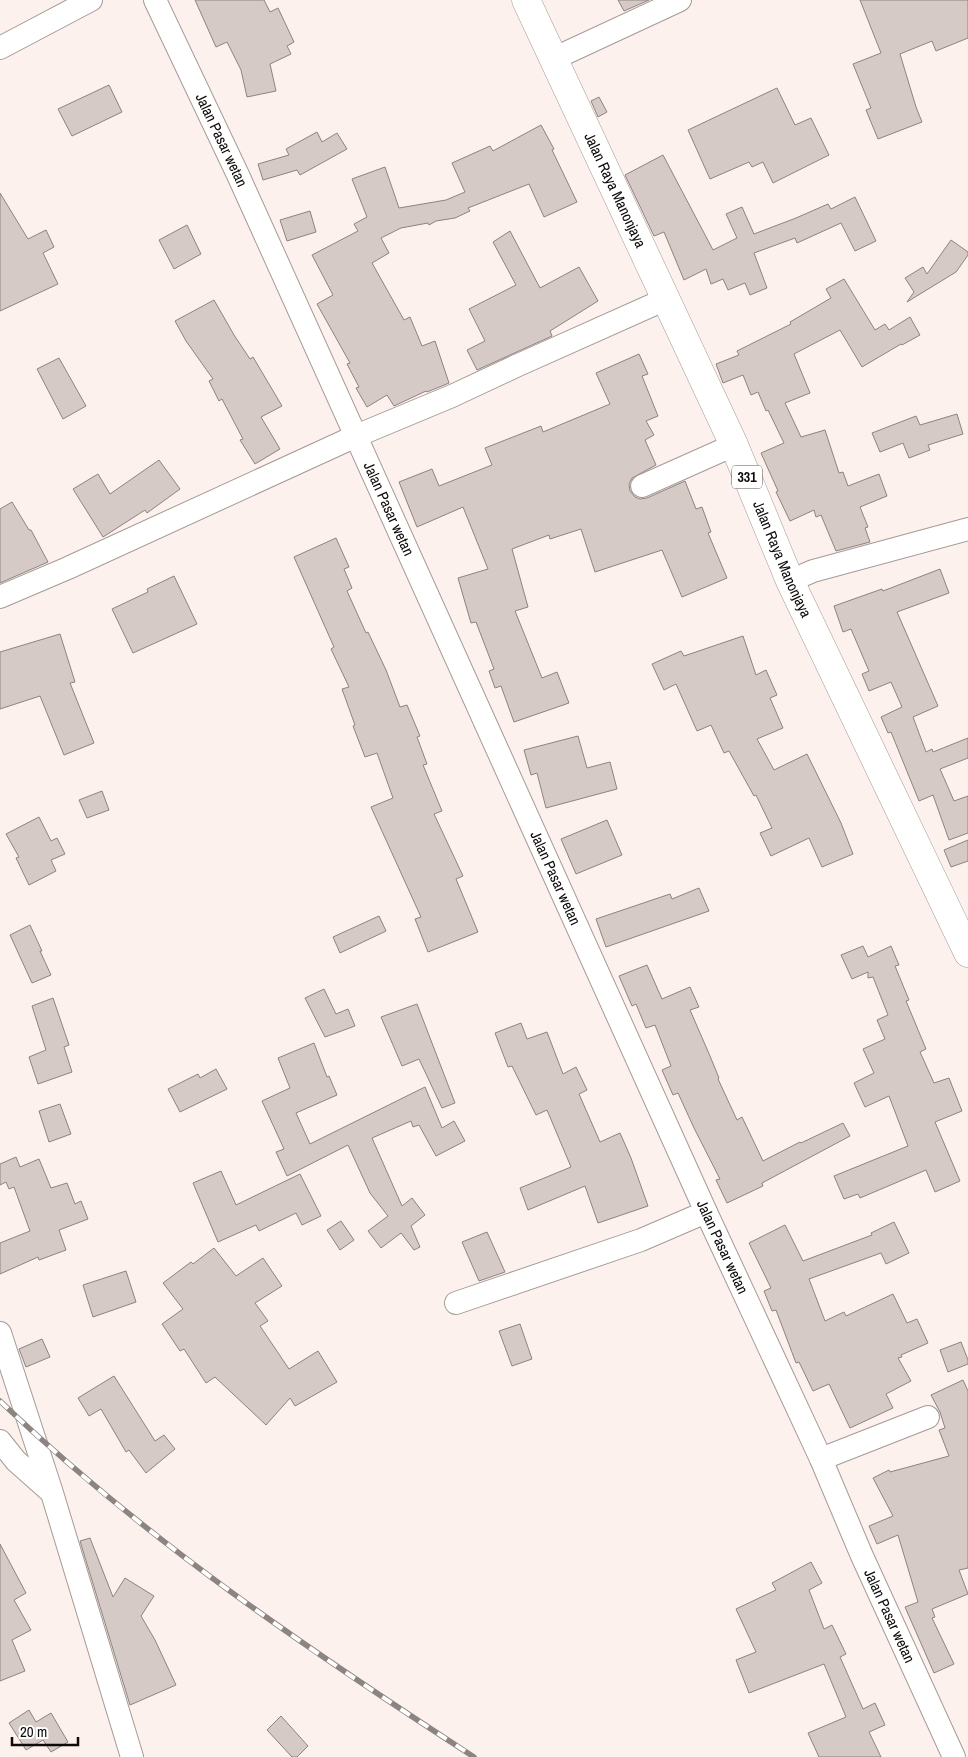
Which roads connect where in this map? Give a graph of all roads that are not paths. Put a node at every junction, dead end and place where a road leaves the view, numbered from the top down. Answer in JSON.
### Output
{"nodes":[{"id":1,"x":91,"y":0,"type":"edge"},
{"id":2,"x":155,"y":0,"type":"edge"},
{"id":3,"x":526,"y":0,"type":"edge"},
{"id":4,"x":680,"y":0,"type":"edge"},
{"id":5,"x":0,"y":48,"type":"edge"},
{"id":6,"x":553,"y":59,"type":"junction"},
{"id":7,"x":666,"y":299,"type":"junction"},
{"id":8,"x":356,"y":436,"type":"junction"},
{"id":9,"x":734,"y":445,"type":"junction"},
{"id":10,"x":642,"y":486,"type":"dead end"},
{"id":11,"x":968,"y":530,"type":"edge"},
{"id":12,"x":790,"y":581,"type":"junction"},
{"id":13,"x":0,"y":597,"type":"edge"},
{"id":14,"x":968,"y":953,"type":"edge"},
{"id":15,"x":706,"y":1212,"type":"junction"},
{"id":16,"x":456,"y":1303,"type":"dead end"},
{"id":17,"x":0,"y":1333,"type":"edge"},
{"id":18,"x":928,"y":1417,"type":"dead end"},
{"id":19,"x":0,"y":1441,"type":"edge"},
{"id":20,"x":821,"y":1459,"type":"junction"},
{"id":21,"x":52,"y":1493,"type":"junction"},
{"id":22,"x":132,"y":1757,"type":"edge"},
{"id":23,"x":954,"y":1757,"type":"edge"}],
"edges":[{"from":1,"to":5,"type":"street"},
{"from":2,"to":8,"type":"street","name":"Jalan Pasar wetan"},
{"from":3,"to":6,"type":"main road","name":"Jalan Raya Manonjaya","number":"331"},
{"from":4,"to":6,"type":"street"},
{"from":6,"to":7,"type":"main road","name":"Jalan Raya Manonjaya","number":"331"},
{"from":7,"to":8,"type":"street"},
{"from":7,"to":9,"type":"main road","name":"Jalan Raya Manonjaya","number":"331"},
{"from":8,"to":13,"type":"street"},
{"from":8,"to":15,"type":"street","name":"Jalan Pasar wetan"},
{"from":9,"to":10,"type":"street"},
{"from":9,"to":12,"type":"main road","name":"Jalan Raya Manonjaya","number":"331"},
{"from":11,"to":12,"type":"street"},
{"from":12,"to":14,"type":"main road","name":"Jalan Raya Manonjaya","number":"331"},
{"from":15,"to":16,"type":"street"},
{"from":15,"to":20,"type":"street","name":"Jalan Pasar wetan"},
{"from":17,"to":21,"type":"street"},
{"from":18,"to":20,"type":"street"},
{"from":19,"to":21,"type":"street"},
{"from":20,"to":23,"type":"street","name":"Jalan Pasar wetan"},
{"from":21,"to":22,"type":"street"}]}
